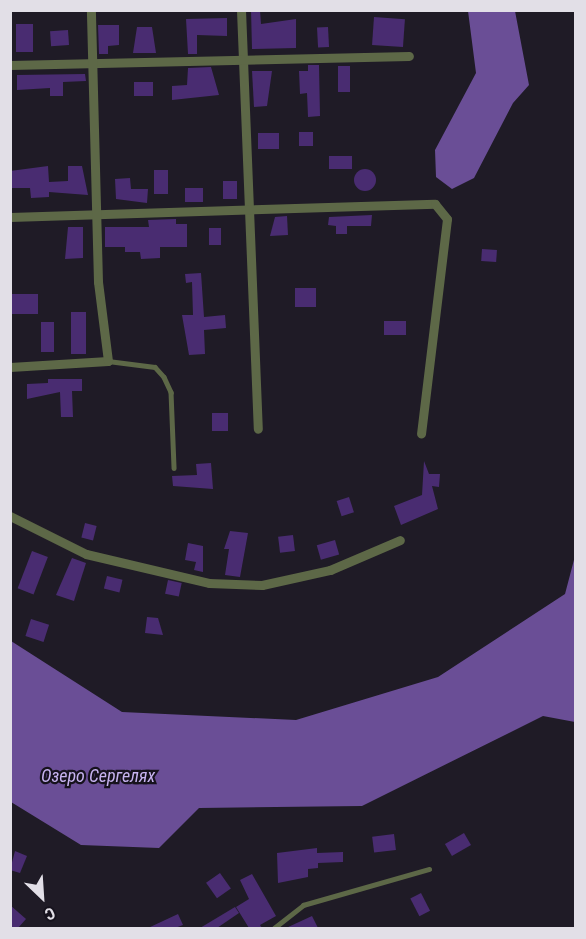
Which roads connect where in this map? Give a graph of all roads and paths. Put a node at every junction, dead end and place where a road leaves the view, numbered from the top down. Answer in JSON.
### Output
{"nodes":[{"id":1,"x":91,"y":10,"type":"edge"},
{"id":2,"x":241,"y":10,"type":"edge"},
{"id":3,"x":409,"y":56,"type":"dead end"},
{"id":4,"x":243,"y":59,"type":"junction"},
{"id":5,"x":92,"y":62,"type":"junction"},
{"id":6,"x":10,"y":65,"type":"edge"},
{"id":7,"x":250,"y":210,"type":"junction"},
{"id":8,"x":96,"y":214,"type":"junction"},
{"id":9,"x":10,"y":217,"type":"edge"},
{"id":10,"x":108,"y":361,"type":"junction"},
{"id":11,"x":10,"y":367,"type":"edge"},
{"id":12,"x":258,"y":429,"type":"dead end"},
{"id":13,"x":421,"y":433,"type":"dead end"},
{"id":14,"x":174,"y":468,"type":"dead end"},
{"id":15,"x":10,"y":516,"type":"edge"},
{"id":16,"x":400,"y":540,"type":"dead end"},
{"id":17,"x":429,"y":869,"type":"dead end"},
{"id":18,"x":274,"y":928,"type":"edge"}],
"edges":[{"from":1,"to":5,"type":"street"},
{"from":2,"to":4,"type":"street"},
{"from":3,"to":4,"type":"street"},
{"from":4,"to":5,"type":"street"},
{"from":4,"to":7,"type":"street"},
{"from":5,"to":6,"type":"street"},
{"from":5,"to":8,"type":"street"},
{"from":7,"to":8,"type":"street"},
{"from":7,"to":12,"type":"street"},
{"from":7,"to":13,"type":"street"},
{"from":8,"to":9,"type":"street"},
{"from":8,"to":10,"type":"street"},
{"from":10,"to":11,"type":"street"},
{"from":10,"to":14,"type":"lane"},
{"from":15,"to":16,"type":"street"},
{"from":17,"to":18,"type":"lane"}]}
